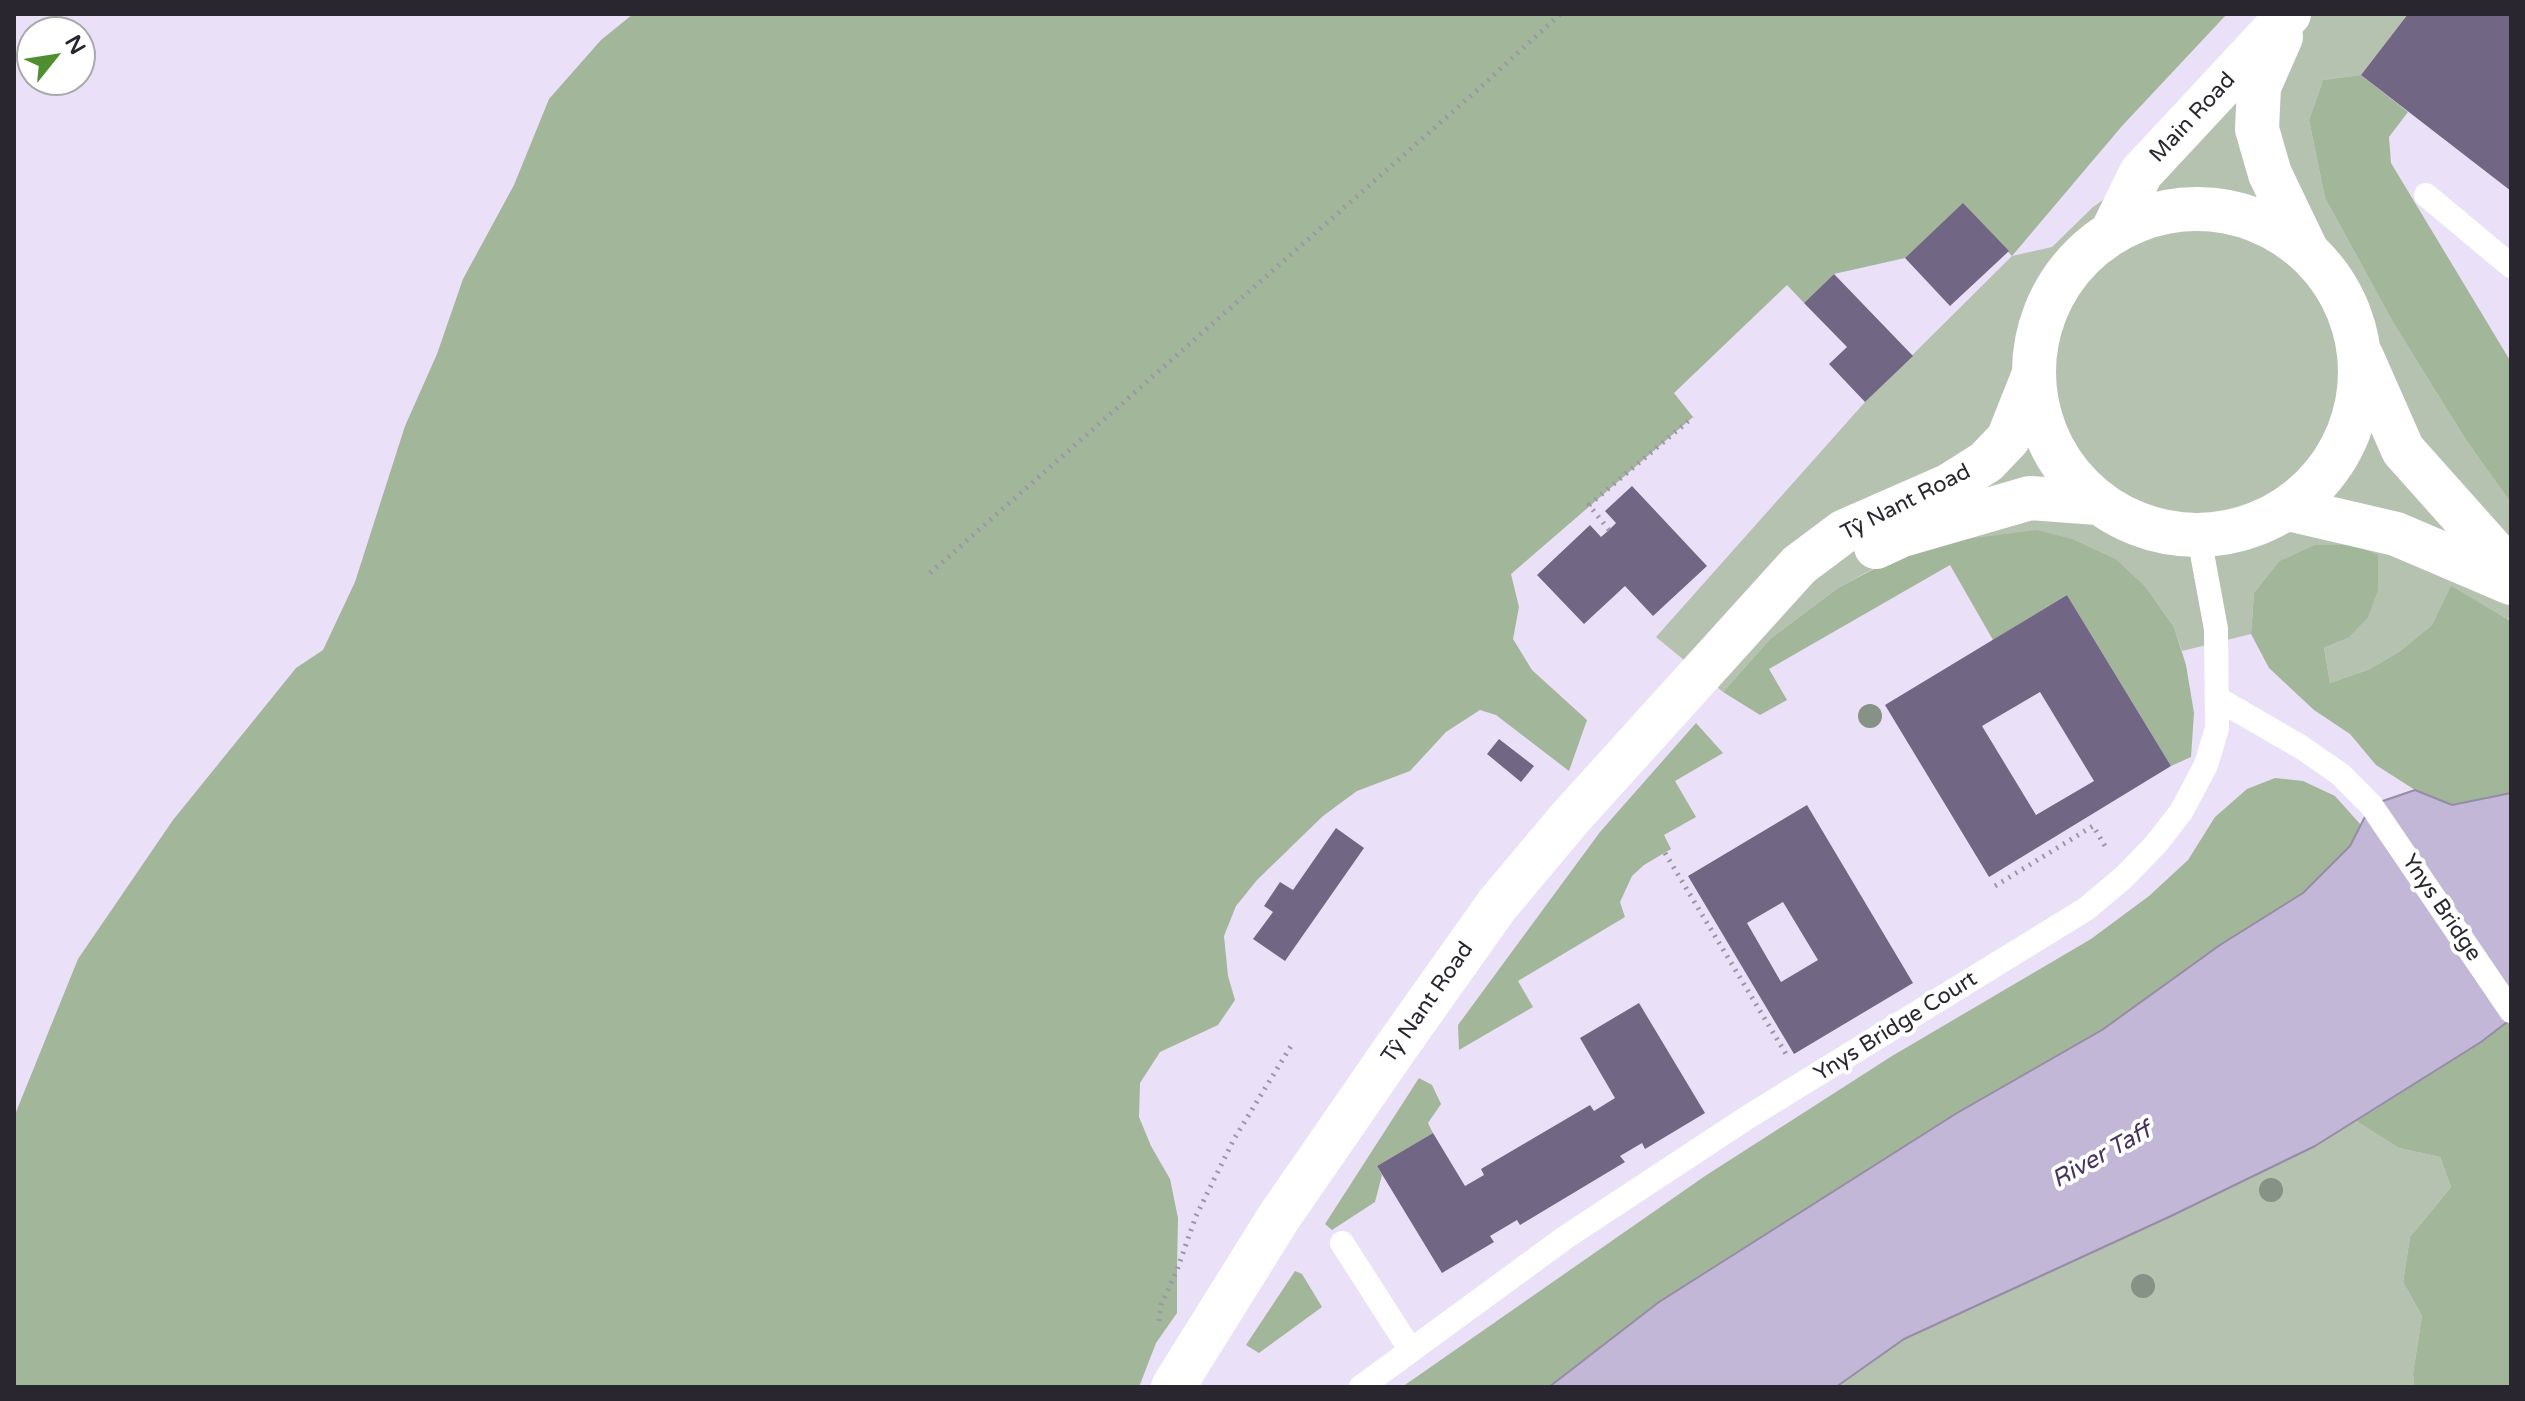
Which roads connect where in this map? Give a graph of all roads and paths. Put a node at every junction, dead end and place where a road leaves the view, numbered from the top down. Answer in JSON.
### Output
{"nodes":[{"id":1,"x":1560,"y":14,"type":"edge"},
{"id":2,"x":2292,"y":14,"type":"edge"},
{"id":3,"x":2426,"y":195,"type":"dead end"},
{"id":4,"x":2112,"y":232,"type":"junction"},
{"id":5,"x":2306,"y":249,"type":"junction"},
{"id":6,"x":2511,"y":266,"type":"edge"},
{"id":7,"x":2361,"y":355,"type":"junction"},
{"id":8,"x":2033,"y":376,"type":"junction"},
{"id":9,"x":1693,"y":417,"type":"dead end"},
{"id":10,"x":2098,"y":503,"type":"junction"},
{"id":11,"x":2289,"y":509,"type":"junction"},
{"id":12,"x":1609,"y":530,"type":"dead end"},
{"id":13,"x":2199,"y":537,"type":"junction"},
{"id":14,"x":2511,"y":571,"type":"edge"},
{"id":15,"x":930,"y":573,"type":"dead end"},
{"id":16,"x":2511,"y":583,"type":"edge"},
{"id":17,"x":1722,"y":649,"type":"junction"},
{"id":18,"x":2218,"y":699,"type":"junction"},
{"id":19,"x":1665,"y":853,"type":"dead end"},
{"id":20,"x":2124,"y":877,"type":"junction"},
{"id":21,"x":1995,"y":886,"type":"dead end"},
{"id":22,"x":2511,"y":1011,"type":"edge"},
{"id":23,"x":1291,"y":1046,"type":"dead end"},
{"id":24,"x":1804,"y":1084,"type":"junction"},
{"id":25,"x":1342,"y":1243,"type":"dead end"},
{"id":26,"x":1158,"y":1330,"type":"dead end"},
{"id":27,"x":1410,"y":1349,"type":"junction"},
{"id":28,"x":1173,"y":1387,"type":"edge"},
{"id":29,"x":1361,"y":1387,"type":"edge"}],
"edges":[{"from":1,"to":15,"type":"path"},
{"from":2,"to":4,"type":"main road","name":"Main Road"},
{"from":2,"to":5,"type":"main road","name":"Main Road"},
{"from":3,"to":6,"type":"lane"},
{"from":4,"to":5,"type":"main road"},
{"from":4,"to":8,"type":"main road"},
{"from":5,"to":7,"type":"main road"},
{"from":7,"to":11,"type":"main road"},
{"from":7,"to":14,"type":"main road"},
{"from":8,"to":10,"type":"main road"},
{"from":8,"to":17,"type":"main road","name":"Tŷ Nant Road"},
{"from":9,"to":12,"type":"path"},
{"from":10,"to":13,"type":"main road"},
{"from":10,"to":17,"type":"main road","name":"Tŷ Nant Road"},
{"from":11,"to":13,"type":"main road"},
{"from":11,"to":16,"type":"main road"},
{"from":13,"to":18,"type":"lane","name":"Ynys Bridge Court"},
{"from":17,"to":28,"type":"main road","name":"Tŷ Nant Road"},
{"from":18,"to":20,"type":"lane","name":"Ynys Bridge Court"},
{"from":18,"to":22,"type":"lane","name":"Ynys Bridge"},
{"from":19,"to":24,"type":"path"},
{"from":20,"to":21,"type":"path"},
{"from":20,"to":24,"type":"lane","name":"Ynys Bridge Court"},
{"from":23,"to":26,"type":"path"},
{"from":24,"to":27,"type":"lane","name":"Ynys Bridge Court"},
{"from":25,"to":27,"type":"lane"},
{"from":27,"to":29,"type":"lane","name":"Ynys Bridge Court"}]}
